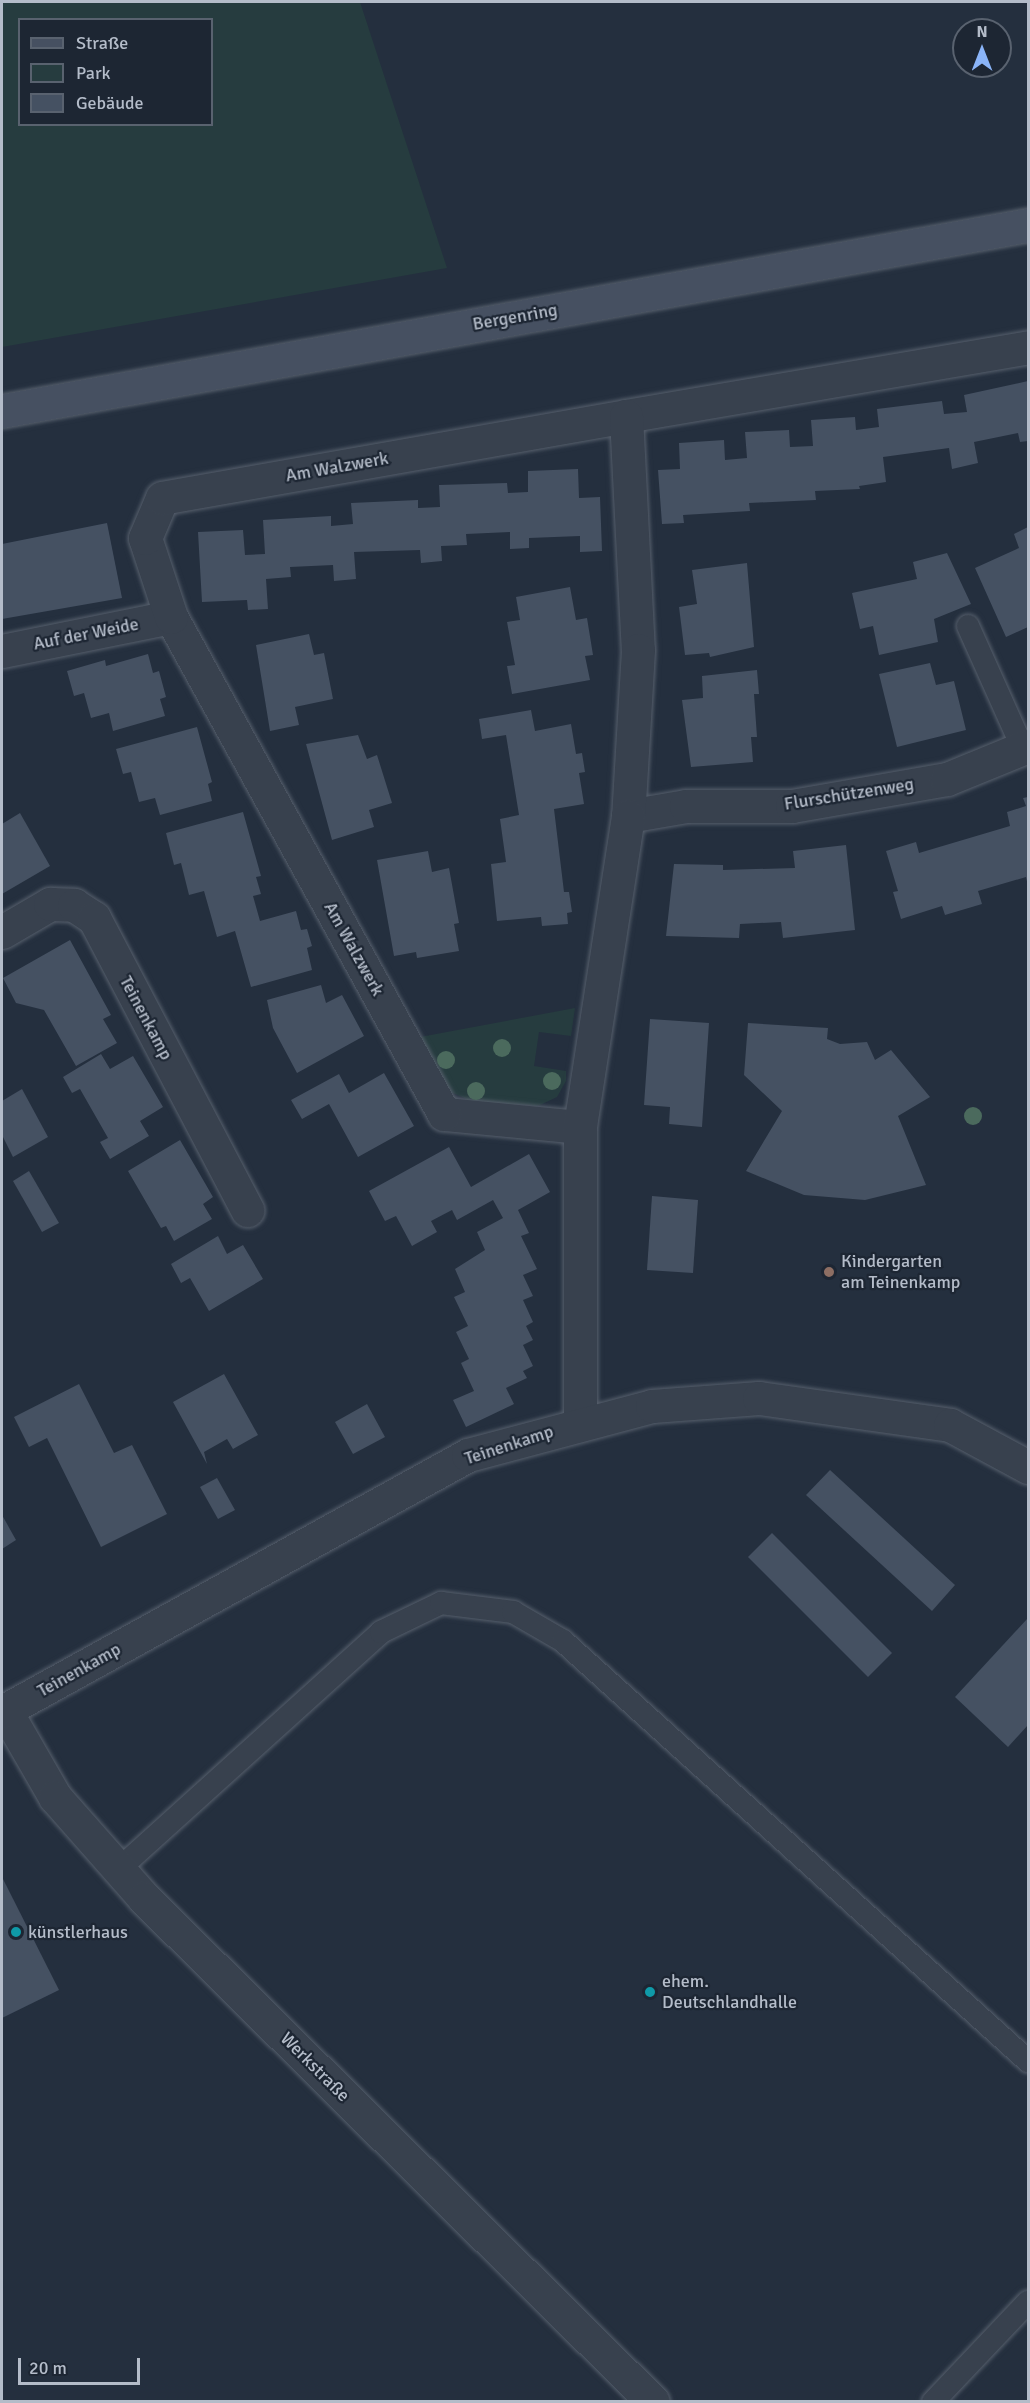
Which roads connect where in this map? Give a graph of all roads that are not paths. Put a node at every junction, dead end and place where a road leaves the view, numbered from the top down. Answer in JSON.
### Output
{"nodes":[{"id":1,"x":1029,"y":225,"type":"edge"},
{"id":2,"x":1029,"y":347,"type":"edge"},
{"id":3,"x":2,"y":411,"type":"edge"},
{"id":4,"x":626,"y":416,"type":"junction"},
{"id":5,"x":171,"y":617,"type":"junction"},
{"id":6,"x":968,"y":626,"type":"dead end"},
{"id":7,"x":2,"y":651,"type":"edge"},
{"id":8,"x":1026,"y":748,"type":"edge"},
{"id":9,"x":628,"y":816,"type":"junction"},
{"id":10,"x":2,"y":932,"type":"edge"},
{"id":11,"x":580,"y":1127,"type":"junction"},
{"id":12,"x":247,"y":1210,"type":"dead end"},
{"id":13,"x":580,"y":1423,"type":"junction"},
{"id":14,"x":1029,"y":1467,"type":"edge"},
{"id":15,"x":3,"y":1711,"type":"edge"},
{"id":16,"x":119,"y":1869,"type":"junction"},
{"id":17,"x":1029,"y":2061,"type":"edge"},
{"id":18,"x":1029,"y":2302,"type":"edge"},
{"id":19,"x":653,"y":2402,"type":"edge"},
{"id":20,"x":933,"y":2402,"type":"edge"}],
"edges":[{"from":1,"to":3,"type":"main road","name":"Bergenring"},
{"from":2,"to":4,"type":"street"},
{"from":4,"to":5,"type":"street","name":"Am Walzwerk"},
{"from":4,"to":9,"type":"street"},
{"from":5,"to":7,"type":"street","name":"Auf der Weide"},
{"from":5,"to":11,"type":"street","name":"Am Walzwerk"},
{"from":6,"to":8,"type":"lane"},
{"from":8,"to":9,"type":"street","name":"Flurschützenweg"},
{"from":9,"to":11,"type":"street"},
{"from":10,"to":12,"type":"street","name":"Teinenkamp"},
{"from":11,"to":13,"type":"street"},
{"from":13,"to":14,"type":"street","name":"Teinenkamp"},
{"from":13,"to":15,"type":"street","name":"Teinenkamp"},
{"from":15,"to":16,"type":"street","name":"Werkstraße"},
{"from":16,"to":17,"type":"lane"},
{"from":16,"to":19,"type":"street","name":"Werkstraße"},
{"from":18,"to":20,"type":"lane"}]}
